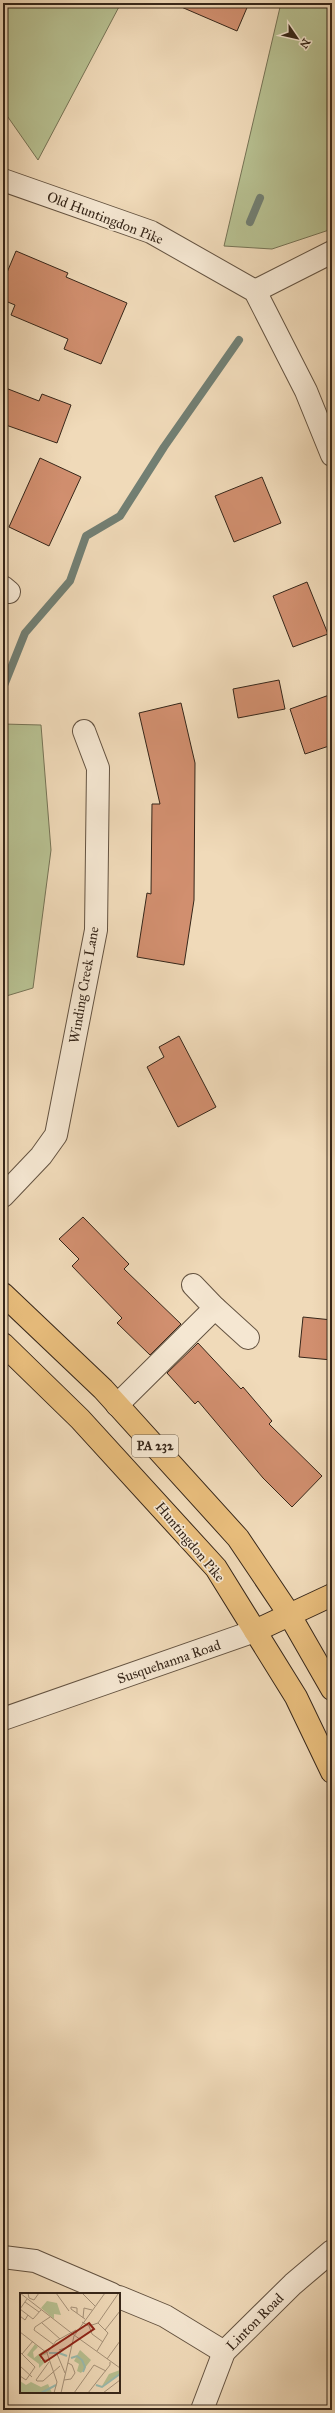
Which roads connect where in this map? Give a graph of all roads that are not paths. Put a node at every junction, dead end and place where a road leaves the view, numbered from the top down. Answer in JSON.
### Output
{"nodes":[{"id":1,"x":3,"y":180,"type":"edge"},
{"id":2,"x":332,"y":252,"type":"edge"},
{"id":3,"x":255,"y":291,"type":"junction"},
{"id":4,"x":332,"y":455,"type":"edge"},
{"id":5,"x":84,"y":731,"type":"dead end"},
{"id":6,"x":3,"y":1196,"type":"edge"},
{"id":7,"x":193,"y":1286,"type":"dead end"},
{"id":8,"x":3,"y":1294,"type":"edge"},
{"id":9,"x":215,"y":1308,"type":"junction"},
{"id":10,"x":248,"y":1338,"type":"dead end"},
{"id":11,"x":3,"y":1344,"type":"edge"},
{"id":12,"x":117,"y":1405,"type":"junction"},
{"id":13,"x":332,"y":1594,"type":"edge"},
{"id":14,"x":289,"y":1614,"type":"junction"},
{"id":15,"x":255,"y":1632,"type":"junction"},
{"id":16,"x":332,"y":1688,"type":"edge"},
{"id":17,"x":3,"y":1719,"type":"edge"},
{"id":18,"x":332,"y":1772,"type":"edge"},
{"id":19,"x":332,"y":2251,"type":"edge"},
{"id":20,"x":3,"y":2257,"type":"edge"},
{"id":21,"x":110,"y":2293,"type":"edge"},
{"id":22,"x":120,"y":2297,"type":"edge"},
{"id":23,"x":224,"y":2352,"type":"junction"},
{"id":24,"x":202,"y":2410,"type":"edge"}],
"edges":[{"from":1,"to":3,"type":"street","name":"Old Huntingdon Pike"},
{"from":2,"to":3,"type":"street"},
{"from":3,"to":4,"type":"street"},
{"from":5,"to":6,"type":"street","name":"Winding Creek Lane"},
{"from":7,"to":9,"type":"street"},
{"from":8,"to":12,"type":"main road","number":"PA 232"},
{"from":9,"to":10,"type":"street"},
{"from":9,"to":12,"type":"street"},
{"from":11,"to":15,"type":"main road","name":"Huntingdon Pike","number":"PA 232"},
{"from":12,"to":14,"type":"main road","number":"PA 232"},
{"from":13,"to":14,"type":"main road","name":"Susquehanna Road"},
{"from":14,"to":15,"type":"main road","name":"Susquehanna Road"},
{"from":14,"to":16,"type":"main road","number":"PA 232"},
{"from":15,"to":17,"type":"street","name":"Susquehanna Road"},
{"from":15,"to":18,"type":"main road","name":"Huntingdon Pike","number":"PA 232"},
{"from":19,"to":23,"type":"street","name":"Linton Road"},
{"from":20,"to":21,"type":"street"},
{"from":22,"to":23,"type":"street"},
{"from":23,"to":24,"type":"street","name":"Linton Road"}]}
